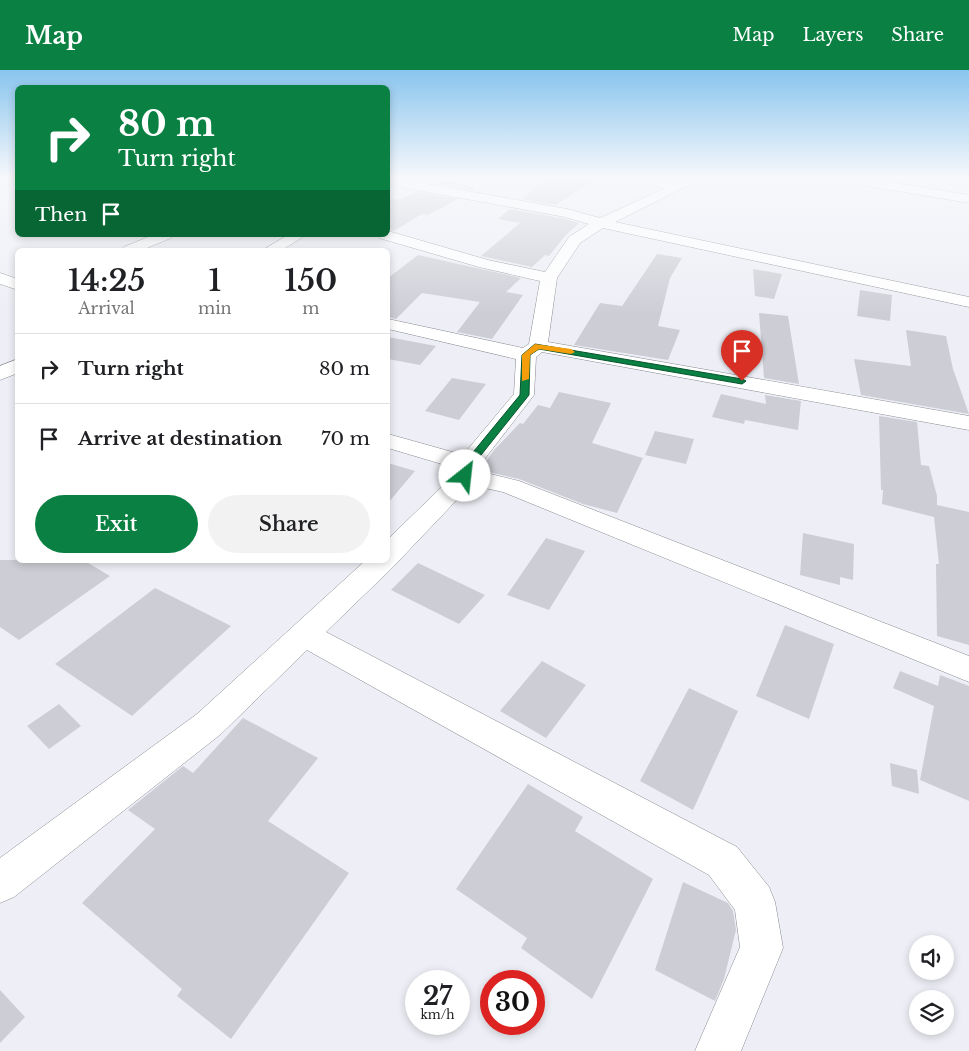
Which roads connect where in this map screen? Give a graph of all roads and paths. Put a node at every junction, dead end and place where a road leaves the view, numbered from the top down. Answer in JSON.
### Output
{"nodes":[{"id":1,"x":600,"y":224,"type":"edge"},
{"id":2,"x":605,"y":224,"type":"edge"},
{"id":3,"x":161,"y":237,"type":"edge"},
{"id":4,"x":289,"y":237,"type":"edge"},
{"id":5,"x":390,"y":237,"type":"edge"},
{"id":6,"x":134,"y":248,"type":"edge"},
{"id":7,"x":274,"y":248,"type":"edge"},
{"id":8,"x":0,"y":278,"type":"edge"},
{"id":9,"x":549,"y":278,"type":"junction"},
{"id":10,"x":15,"y":284,"type":"edge"},
{"id":11,"x":15,"y":293,"type":"edge"},
{"id":12,"x":0,"y":299,"type":"edge"},
{"id":13,"x":969,"y":302,"type":"edge"},
{"id":14,"x":390,"y":324,"type":"edge"},
{"id":15,"x":532,"y":350,"type":"junction"},
{"id":16,"x":15,"y":366,"type":"edge"},
{"id":17,"x":0,"y":374,"type":"edge"},
{"id":18,"x":969,"y":423,"type":"edge"},
{"id":19,"x":390,"y":442,"type":"edge"},
{"id":20,"x":467,"y":470,"type":"junction"},
{"id":21,"x":390,"y":553,"type":"edge"},
{"id":22,"x":380,"y":563,"type":"edge"},
{"id":23,"x":304,"y":634,"type":"junction"},
{"id":24,"x":969,"y":669,"type":"edge"},
{"id":25,"x":0,"y":882,"type":"edge"},
{"id":26,"x":718,"y":1051,"type":"edge"}],
"edges":[{"from":1,"to":9,"type":"street"},
{"from":2,"to":13,"type":"street"},
{"from":3,"to":6,"type":"street"},
{"from":4,"to":7,"type":"street"},
{"from":5,"to":9,"type":"street"},
{"from":8,"to":10,"type":"street"},
{"from":9,"to":15,"type":"street"},
{"from":11,"to":12,"type":"street"},
{"from":14,"to":15,"type":"street"},
{"from":15,"to":18,"type":"street"},
{"from":15,"to":20,"type":"street"},
{"from":16,"to":17,"type":"street"},
{"from":19,"to":20,"type":"street"},
{"from":20,"to":21,"type":"street"},
{"from":20,"to":24,"type":"street"},
{"from":22,"to":23,"type":"street"},
{"from":23,"to":25,"type":"street"},
{"from":23,"to":26,"type":"street"}]}
